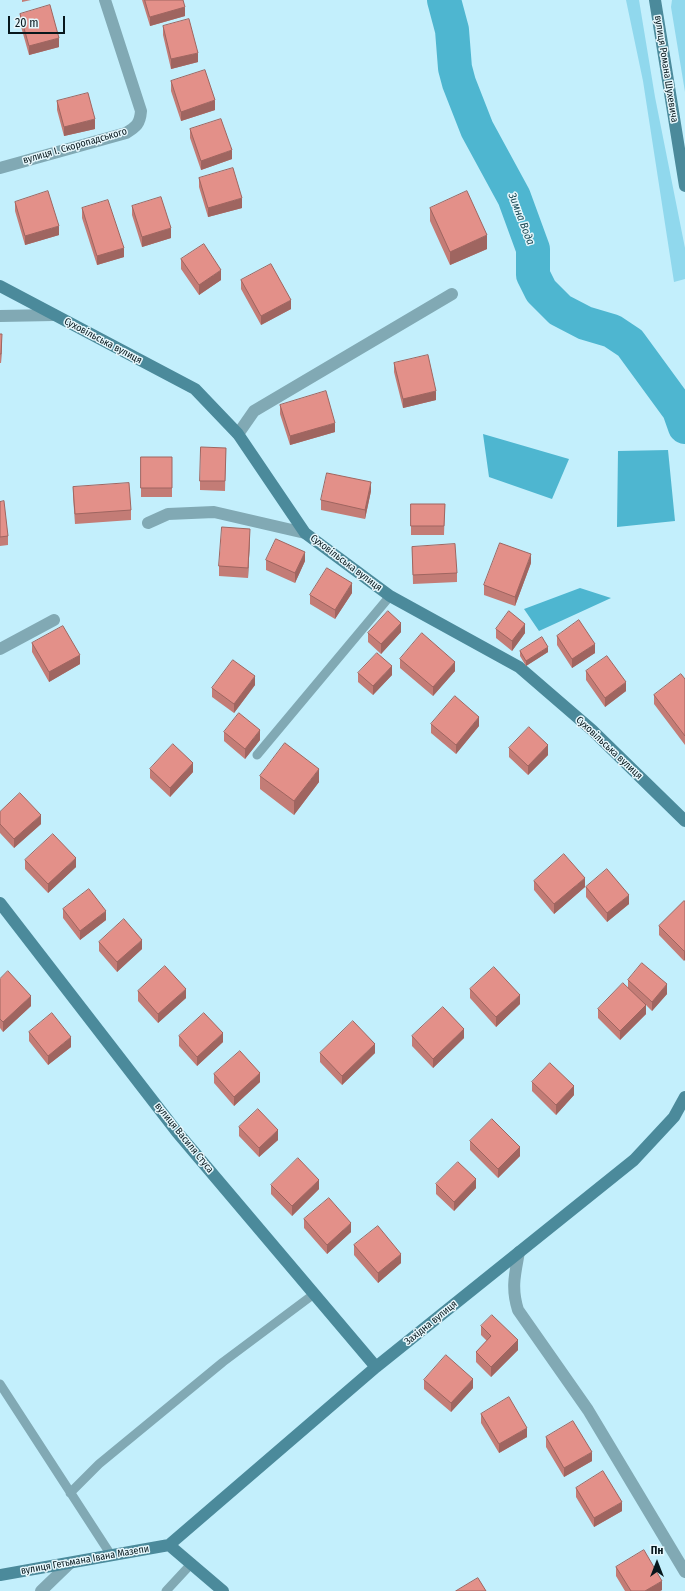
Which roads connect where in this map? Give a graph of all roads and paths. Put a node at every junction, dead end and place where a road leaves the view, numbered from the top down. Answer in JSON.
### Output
{"nodes":[{"id":1,"x":105,"y":0,"type":"edge"},
{"id":2,"x":655,"y":0,"type":"edge"},
{"id":3,"x":0,"y":168,"type":"edge"},
{"id":4,"x":685,"y":181,"type":"edge"},
{"id":5,"x":0,"y":286,"type":"edge"},
{"id":6,"x":452,"y":294,"type":"dead end"},
{"id":7,"x":54,"y":315,"type":"junction"},
{"id":8,"x":0,"y":316,"type":"edge"},
{"id":9,"x":238,"y":434,"type":"junction"},
{"id":10,"x":148,"y":523,"type":"dead end"},
{"id":11,"x":305,"y":533,"type":"junction"},
{"id":12,"x":390,"y":596,"type":"junction"},
{"id":13,"x":54,"y":620,"type":"dead end"},
{"id":14,"x":0,"y":650,"type":"edge"},
{"id":15,"x":257,"y":755,"type":"dead end"},
{"id":16,"x":685,"y":821,"type":"edge"},
{"id":17,"x":0,"y":903,"type":"edge"},
{"id":18,"x":685,"y":1097,"type":"edge"},
{"id":19,"x":519,"y":1252,"type":"junction"},
{"id":20,"x":314,"y":1294,"type":"junction"},
{"id":21,"x":376,"y":1367,"type":"junction"},
{"id":22,"x":0,"y":1384,"type":"edge"},
{"id":23,"x":70,"y":1493,"type":"junction"},
{"id":24,"x":170,"y":1545,"type":"junction"},
{"id":25,"x":111,"y":1555,"type":"junction"},
{"id":26,"x":70,"y":1563,"type":"junction"},
{"id":27,"x":192,"y":1563,"type":"junction"},
{"id":28,"x":685,"y":1572,"type":"edge"},
{"id":29,"x":0,"y":1575,"type":"edge"},
{"id":30,"x":41,"y":1591,"type":"edge"},
{"id":31,"x":166,"y":1591,"type":"edge"},
{"id":32,"x":223,"y":1591,"type":"edge"}],
"edges":[{"from":1,"to":3,"type":"street","name":"вулиця І. Скоропадського"},
{"from":2,"to":4,"type":"street","name":"вулиця Романа Шухевича"},
{"from":5,"to":7,"type":"street","name":"Суховільська вулиця"},
{"from":6,"to":9,"type":"street"},
{"from":7,"to":8,"type":"street"},
{"from":7,"to":9,"type":"street","name":"Суховільська вулиця"},
{"from":9,"to":11,"type":"street","name":"Суховільська вулиця"},
{"from":10,"to":11,"type":"street"},
{"from":11,"to":12,"type":"street","name":"Суховільська вулиця"},
{"from":12,"to":15,"type":"lane"},
{"from":12,"to":16,"type":"street","name":"Суховільська вулиця"},
{"from":13,"to":14,"type":"street"},
{"from":17,"to":20,"type":"street","name":"вулиця Василя Стуса"},
{"from":18,"to":19,"type":"street","name":"Західна вулиця"},
{"from":19,"to":21,"type":"street","name":"Західна вулиця"},
{"from":19,"to":28,"type":"street"},
{"from":20,"to":21,"type":"street","name":"вулиця Василя Стуса"},
{"from":20,"to":23,"type":"lane"},
{"from":21,"to":24,"type":"street","name":"Західна вулиця"},
{"from":22,"to":23,"type":"lane"},
{"from":23,"to":25,"type":"lane"},
{"from":24,"to":25,"type":"street","name":"вулиця Гетьмана Івана Мазепи"},
{"from":24,"to":27,"type":"street"},
{"from":25,"to":26,"type":"street","name":"вулиця Гетьмана Івана Мазепи"},
{"from":26,"to":29,"type":"street","name":"вулиця Гетьмана Івана Мазепи"},
{"from":26,"to":30,"type":"street"},
{"from":27,"to":31,"type":"lane"},
{"from":27,"to":32,"type":"street"}]}
